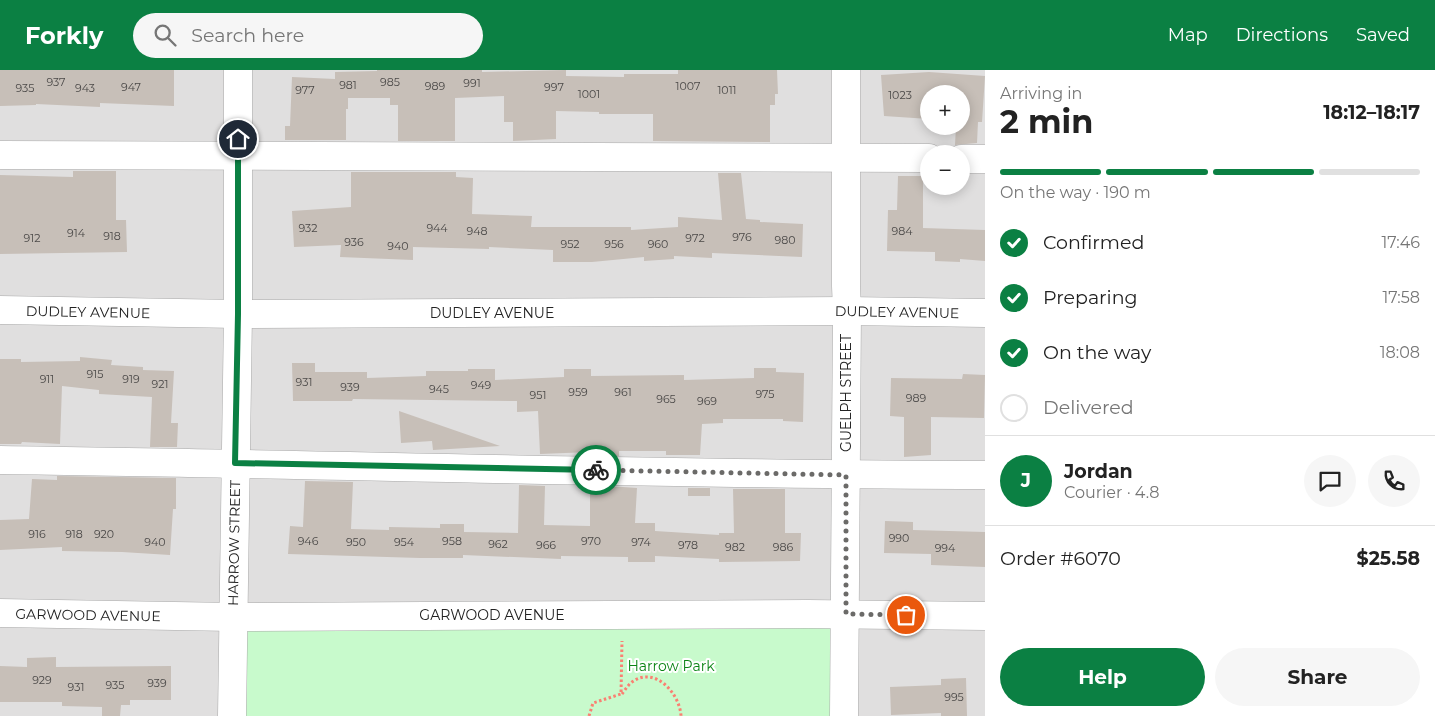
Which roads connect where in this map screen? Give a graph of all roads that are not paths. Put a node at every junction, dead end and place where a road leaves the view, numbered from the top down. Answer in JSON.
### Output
{"nodes":[{"id":1,"x":238,"y":70,"type":"edge"},
{"id":2,"x":846,"y":70,"type":"edge"},
{"id":3,"x":0,"y":155,"type":"edge"},
{"id":4,"x":238,"y":156,"type":"junction"},
{"id":5,"x":846,"y":157,"type":"junction"},
{"id":6,"x":920,"y":158,"type":"edge"},
{"id":7,"x":970,"y":159,"type":"edge"},
{"id":8,"x":985,"y":159,"type":"edge"},
{"id":9,"x":0,"y":310,"type":"edge"},
{"id":10,"x":847,"y":311,"type":"junction"},
{"id":11,"x":985,"y":313,"type":"edge"},
{"id":12,"x":238,"y":314,"type":"junction"},
{"id":13,"x":0,"y":460,"type":"edge"},
{"id":14,"x":235,"y":463,"type":"junction"},
{"id":15,"x":846,"y":475,"type":"junction"},
{"id":16,"x":985,"y":475,"type":"edge"},
{"id":17,"x":0,"y":613,"type":"edge"},
{"id":18,"x":846,"y":614,"type":"junction"},
{"id":19,"x":985,"y":616,"type":"edge"},
{"id":20,"x":233,"y":617,"type":"junction"},
{"id":21,"x":232,"y":716,"type":"edge"},
{"id":22,"x":844,"y":716,"type":"edge"}],
"edges":[{"from":1,"to":4,"type":"street","name":"HARROW STREET"},
{"from":2,"to":5,"type":"street","name":"GUELPH STREET"},
{"from":3,"to":4,"type":"street"},
{"from":4,"to":5,"type":"street"},
{"from":4,"to":12,"type":"street","name":"HARROW STREET"},
{"from":5,"to":6,"type":"street"},
{"from":5,"to":10,"type":"street","name":"GUELPH STREET"},
{"from":7,"to":8,"type":"street"},
{"from":9,"to":12,"type":"street","name":"DUDLEY AVENUE"},
{"from":10,"to":11,"type":"street","name":"DUDLEY AVENUE"},
{"from":10,"to":12,"type":"street","name":"DUDLEY AVENUE"},
{"from":10,"to":15,"type":"street","name":"GUELPH STREET"},
{"from":12,"to":14,"type":"street","name":"HARROW STREET"},
{"from":13,"to":14,"type":"street"},
{"from":14,"to":15,"type":"street"},
{"from":14,"to":20,"type":"street","name":"HARROW STREET"},
{"from":15,"to":16,"type":"street"},
{"from":15,"to":18,"type":"street","name":"GUELPH STREET"},
{"from":17,"to":20,"type":"street","name":"GARWOOD AVENUE"},
{"from":18,"to":19,"type":"street","name":"GARWOOD AVENUE"},
{"from":18,"to":20,"type":"street","name":"GARWOOD AVENUE"},
{"from":18,"to":22,"type":"street","name":"GUELPH STREET"},
{"from":20,"to":21,"type":"street","name":"HARROW STREET"}]}
